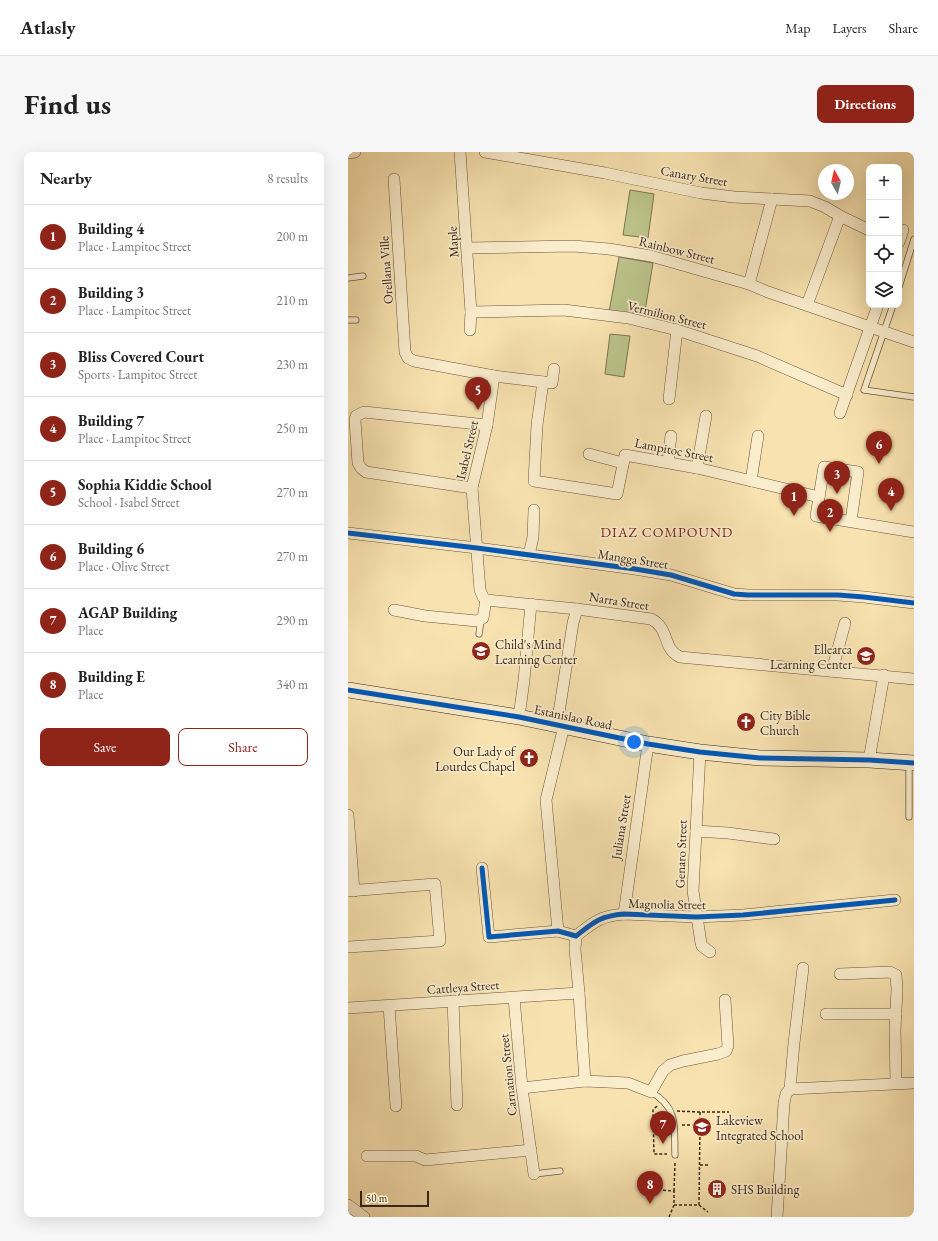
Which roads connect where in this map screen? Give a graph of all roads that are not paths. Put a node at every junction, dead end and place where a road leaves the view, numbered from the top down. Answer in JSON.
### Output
{"nodes":[{"id":1,"x":355,"y":152,"type":"edge"},
{"id":2,"x":359,"y":152,"type":"edge"},
{"id":3,"x":460,"y":152,"type":"edge"},
{"id":4,"x":485,"y":152,"type":"edge"},
{"id":5,"x":348,"y":153,"type":"edge"},
{"id":6,"x":394,"y":180,"type":"dead end"},
{"id":7,"x":772,"y":199,"type":"junction"},
{"id":8,"x":840,"y":216,"type":"junction"},
{"id":9,"x":866,"y":229,"type":"edge"},
{"id":10,"x":903,"y":230,"type":"dead end"},
{"id":11,"x":901,"y":236,"type":"edge"},
{"id":12,"x":914,"y":240,"type":"edge"},
{"id":13,"x":468,"y":248,"type":"junction"},
{"id":14,"x":364,"y":276,"type":"dead end"},
{"id":15,"x":348,"y":278,"type":"edge"},
{"id":16,"x":902,"y":278,"type":"edge"},
{"id":17,"x":749,"y":284,"type":"junction"},
{"id":18,"x":807,"y":305,"type":"junction"},
{"id":19,"x":877,"y":308,"type":"edge"},
{"id":20,"x":892,"y":308,"type":"edge"},
{"id":21,"x":471,"y":312,"type":"junction"},
{"id":22,"x":348,"y":320,"type":"edge"},
{"id":23,"x":356,"y":320,"type":"dead end"},
{"id":24,"x":872,"y":327,"type":"junction"},
{"id":25,"x":470,"y":330,"type":"dead end"},
{"id":26,"x":677,"y":330,"type":"junction"},
{"id":27,"x":885,"y":332,"type":"junction"},
{"id":28,"x":914,"y":342,"type":"edge"},
{"id":29,"x":554,"y":369,"type":"dead end"},
{"id":30,"x":494,"y":376,"type":"junction"},
{"id":31,"x":543,"y":382,"type":"junction"},
{"id":32,"x":846,"y":395,"type":"junction"},
{"id":33,"x":914,"y":397,"type":"edge"},
{"id":34,"x":670,"y":399,"type":"dead end"},
{"id":35,"x":840,"y":413,"type":"dead end"},
{"id":36,"x":706,"y":416,"type":"dead end"},
{"id":37,"x":487,"y":425,"type":"junction"},
{"id":38,"x":671,"y":436,"type":"dead end"},
{"id":39,"x":758,"y":436,"type":"dead end"},
{"id":40,"x":589,"y":454,"type":"dead end"},
{"id":41,"x":668,"y":462,"type":"junction"},
{"id":42,"x":624,"y":463,"type":"junction"},
{"id":43,"x":697,"y":468,"type":"junction"},
{"id":44,"x":751,"y":481,"type":"junction"},
{"id":45,"x":472,"y":488,"type":"junction"},
{"id":46,"x":819,"y":497,"type":"junction"},
{"id":47,"x":534,"y":510,"type":"dead end"},
{"id":48,"x":850,"y":521,"type":"junction"},
{"id":49,"x":914,"y":532,"type":"edge"},
{"id":50,"x":348,"y":533,"type":"edge"},
{"id":51,"x":477,"y":548,"type":"junction"},
{"id":52,"x":529,"y":555,"type":"junction"},
{"id":53,"x":486,"y":600,"type":"junction"},
{"id":54,"x":914,"y":603,"type":"edge"},
{"id":55,"x":531,"y":604,"type":"junction"},
{"id":56,"x":576,"y":608,"type":"junction"},
{"id":57,"x":394,"y":610,"type":"dead end"},
{"id":58,"x":481,"y":620,"type":"junction"},
{"id":59,"x":845,"y":623,"type":"dead end"},
{"id":60,"x":479,"y":634,"type":"dead end"},
{"id":61,"x":832,"y":671,"type":"junction"},
{"id":62,"x":884,"y":675,"type":"junction"},
{"id":63,"x":914,"y":679,"type":"edge"},
{"id":64,"x":348,"y":690,"type":"edge"},
{"id":65,"x":518,"y":717,"type":"junction"},
{"id":66,"x":560,"y":726,"type":"junction"},
{"id":67,"x":648,"y":744,"type":"junction"},
{"id":68,"x":700,"y":752,"type":"junction"},
{"id":69,"x":869,"y":760,"type":"junction"},
{"id":70,"x":911,"y":763,"type":"edge"},
{"id":71,"x":348,"y":815,"type":"edge"},
{"id":72,"x":909,"y":817,"type":"dead end"},
{"id":73,"x":696,"y":831,"type":"junction"},
{"id":74,"x":774,"y":839,"type":"dead end"},
{"id":75,"x":482,"y":868,"type":"dead end"},
{"id":76,"x":351,"y":891,"type":"edge"},
{"id":77,"x":895,"y":900,"type":"dead end"},
{"id":78,"x":624,"y":914,"type":"junction"},
{"id":79,"x":696,"y":917,"type":"junction"},
{"id":80,"x":558,"y":931,"type":"junction"},
{"id":81,"x":576,"y":936,"type":"junction"},
{"id":82,"x":348,"y":948,"type":"edge"},
{"id":83,"x":710,"y":952,"type":"dead end"},
{"id":84,"x":803,"y":968,"type":"dead end"},
{"id":85,"x":840,"y":974,"type":"dead end"},
{"id":86,"x":579,"y":993,"type":"junction"},
{"id":87,"x":514,"y":998,"type":"junction"},
{"id":88,"x":724,"y":1000,"type":"dead end"},
{"id":89,"x":454,"y":1001,"type":"junction"},
{"id":90,"x":389,"y":1006,"type":"junction"},
{"id":91,"x":348,"y":1008,"type":"edge"},
{"id":92,"x":826,"y":1014,"type":"dead end"},
{"id":93,"x":896,"y":1014,"type":"junction"},
{"id":94,"x":585,"y":1081,"type":"junction"},
{"id":95,"x":896,"y":1083,"type":"junction"},
{"id":96,"x":914,"y":1083,"type":"edge"},
{"id":97,"x":522,"y":1088,"type":"junction"},
{"id":98,"x":790,"y":1089,"type":"junction"},
{"id":99,"x":651,"y":1092,"type":"junction"},
{"id":100,"x":457,"y":1105,"type":"dead end"},
{"id":101,"x":396,"y":1106,"type":"dead end"},
{"id":102,"x":531,"y":1150,"type":"junction"},
{"id":103,"x":675,"y":1155,"type":"road end"},
{"id":104,"x":366,"y":1156,"type":"dead end"},
{"id":105,"x":560,"y":1171,"type":"dead end"},
{"id":106,"x":534,"y":1174,"type":"joint"},
{"id":107,"x":348,"y":1205,"type":"edge"},
{"id":108,"x":359,"y":1215,"type":"edge"},
{"id":109,"x":777,"y":1217,"type":"edge"}],
"edges":[{"from":1,"to":2,"type":"street"},
{"from":1,"to":5,"type":"street"},
{"from":3,"to":13,"type":"street","name":"Maple"},
{"from":4,"to":7,"type":"street","name":"Canary Street"},
{"from":6,"to":30,"type":"street","name":"Orellana Ville"},
{"from":7,"to":8,"type":"street","name":"Canary Street"},
{"from":7,"to":17,"type":"street"},
{"from":8,"to":9,"type":"street","name":"Canary Street"},
{"from":8,"to":18,"type":"street"},
{"from":10,"to":11,"type":"street"},
{"from":12,"to":16,"type":"lane"},
{"from":13,"to":17,"type":"street","name":"Rainbow Street"},
{"from":13,"to":21,"type":"street","name":"Maple"},
{"from":14,"to":15,"type":"lane"},
{"from":17,"to":18,"type":"street","name":"Rainbow Street"},
{"from":18,"to":24,"type":"street","name":"Rainbow Street"},
{"from":19,"to":24,"type":"street"},
{"from":20,"to":27,"type":"lane"},
{"from":21,"to":25,"type":"street","name":"Maple"},
{"from":21,"to":26,"type":"street","name":"Vermilion Street"},
{"from":22,"to":23,"type":"lane"},
{"from":24,"to":27,"type":"street","name":"Rainbow Street"},
{"from":24,"to":32,"type":"street"},
{"from":26,"to":32,"type":"street","name":"Vermilion Street"},
{"from":26,"to":34,"type":"street"},
{"from":27,"to":28,"type":"street","name":"Rainbow Street"},
{"from":27,"to":33,"type":"lane"},
{"from":29,"to":31,"type":"street"},
{"from":30,"to":31,"type":"street"},
{"from":30,"to":37,"type":"street","name":"Isabel Street"},
{"from":31,"to":42,"type":"street","name":"Lampitoc Street"},
{"from":32,"to":35,"type":"street"},
{"from":36,"to":43,"type":"street"},
{"from":37,"to":45,"type":"street","name":"Isabel Street"},
{"from":37,"to":45,"type":"street"},
{"from":38,"to":41,"type":"street"},
{"from":39,"to":44,"type":"street"},
{"from":40,"to":42,"type":"street"},
{"from":41,"to":42,"type":"street","name":"Lampitoc Street"},
{"from":41,"to":43,"type":"street","name":"Lampitoc Street"},
{"from":43,"to":44,"type":"street","name":"Lampitoc Street"},
{"from":44,"to":46,"type":"street","name":"Lampitoc Street"},
{"from":45,"to":51,"type":"street","name":"Isabel Street"},
{"from":46,"to":48,"type":"street"},
{"from":46,"to":48,"type":"street"},
{"from":47,"to":52,"type":"street"},
{"from":48,"to":49,"type":"street"},
{"from":50,"to":51,"type":"street","name":"Mangga Street"},
{"from":51,"to":52,"type":"street","name":"Mangga Street"},
{"from":51,"to":53,"type":"street","name":"Isabel Street"},
{"from":52,"to":54,"type":"street","name":"Mangga Street"},
{"from":53,"to":55,"type":"street","name":"Narra Street"},
{"from":53,"to":58,"type":"street"},
{"from":55,"to":56,"type":"street","name":"Narra Street"},
{"from":55,"to":65,"type":"street"},
{"from":56,"to":61,"type":"street","name":"Narra Street"},
{"from":56,"to":66,"type":"street"},
{"from":57,"to":58,"type":"street"},
{"from":58,"to":60,"type":"lane"},
{"from":59,"to":61,"type":"street"},
{"from":61,"to":62,"type":"street","name":"Narra Street"},
{"from":62,"to":63,"type":"street","name":"Narra Street"},
{"from":62,"to":69,"type":"street"},
{"from":64,"to":65,"type":"street","name":"Estanislao Road"},
{"from":65,"to":66,"type":"street","name":"Estanislao Road"},
{"from":66,"to":67,"type":"street","name":"Estanislao Road"},
{"from":66,"to":80,"type":"street"},
{"from":67,"to":68,"type":"street","name":"Estanislao Road"},
{"from":67,"to":78,"type":"street","name":"Juliana Street"},
{"from":68,"to":69,"type":"street","name":"Estanislao Road"},
{"from":68,"to":73,"type":"street","name":"Genaro Street"},
{"from":69,"to":70,"type":"street","name":"Estanislao Road"},
{"from":70,"to":72,"type":"lane"},
{"from":71,"to":76,"type":"street"},
{"from":73,"to":74,"type":"street"},
{"from":73,"to":79,"type":"street","name":"Genaro Street"},
{"from":75,"to":80,"type":"street"},
{"from":76,"to":82,"type":"street"},
{"from":77,"to":79,"type":"street","name":"Magnolia Street"},
{"from":78,"to":79,"type":"street","name":"Magnolia Street"},
{"from":78,"to":81,"type":"street","name":"Magnolia Street"},
{"from":79,"to":83,"type":"street","name":"Genaro Street"},
{"from":80,"to":81,"type":"street"},
{"from":81,"to":86,"type":"street"},
{"from":84,"to":98,"type":"street"},
{"from":85,"to":93,"type":"street"},
{"from":86,"to":87,"type":"street","name":"Cattleya Street"},
{"from":86,"to":94,"type":"street"},
{"from":87,"to":89,"type":"street","name":"Cattleya Street"},
{"from":87,"to":97,"type":"street","name":"Carnation Street"},
{"from":88,"to":99,"type":"street"},
{"from":89,"to":90,"type":"street","name":"Cattleya Street"},
{"from":89,"to":100,"type":"street"},
{"from":90,"to":91,"type":"street","name":"Cattleya Street"},
{"from":90,"to":101,"type":"street"},
{"from":92,"to":93,"type":"street"},
{"from":93,"to":95,"type":"street"},
{"from":94,"to":97,"type":"street"},
{"from":94,"to":99,"type":"street"},
{"from":95,"to":96,"type":"street"},
{"from":95,"to":98,"type":"street"},
{"from":97,"to":102,"type":"street","name":"Carnation Street"},
{"from":98,"to":109,"type":"street"},
{"from":99,"to":103,"type":"lane"},
{"from":102,"to":104,"type":"street"},
{"from":102,"to":106,"type":"street","name":"Carnation Street"},
{"from":105,"to":106,"type":"lane"},
{"from":107,"to":108,"type":"street"}]}
